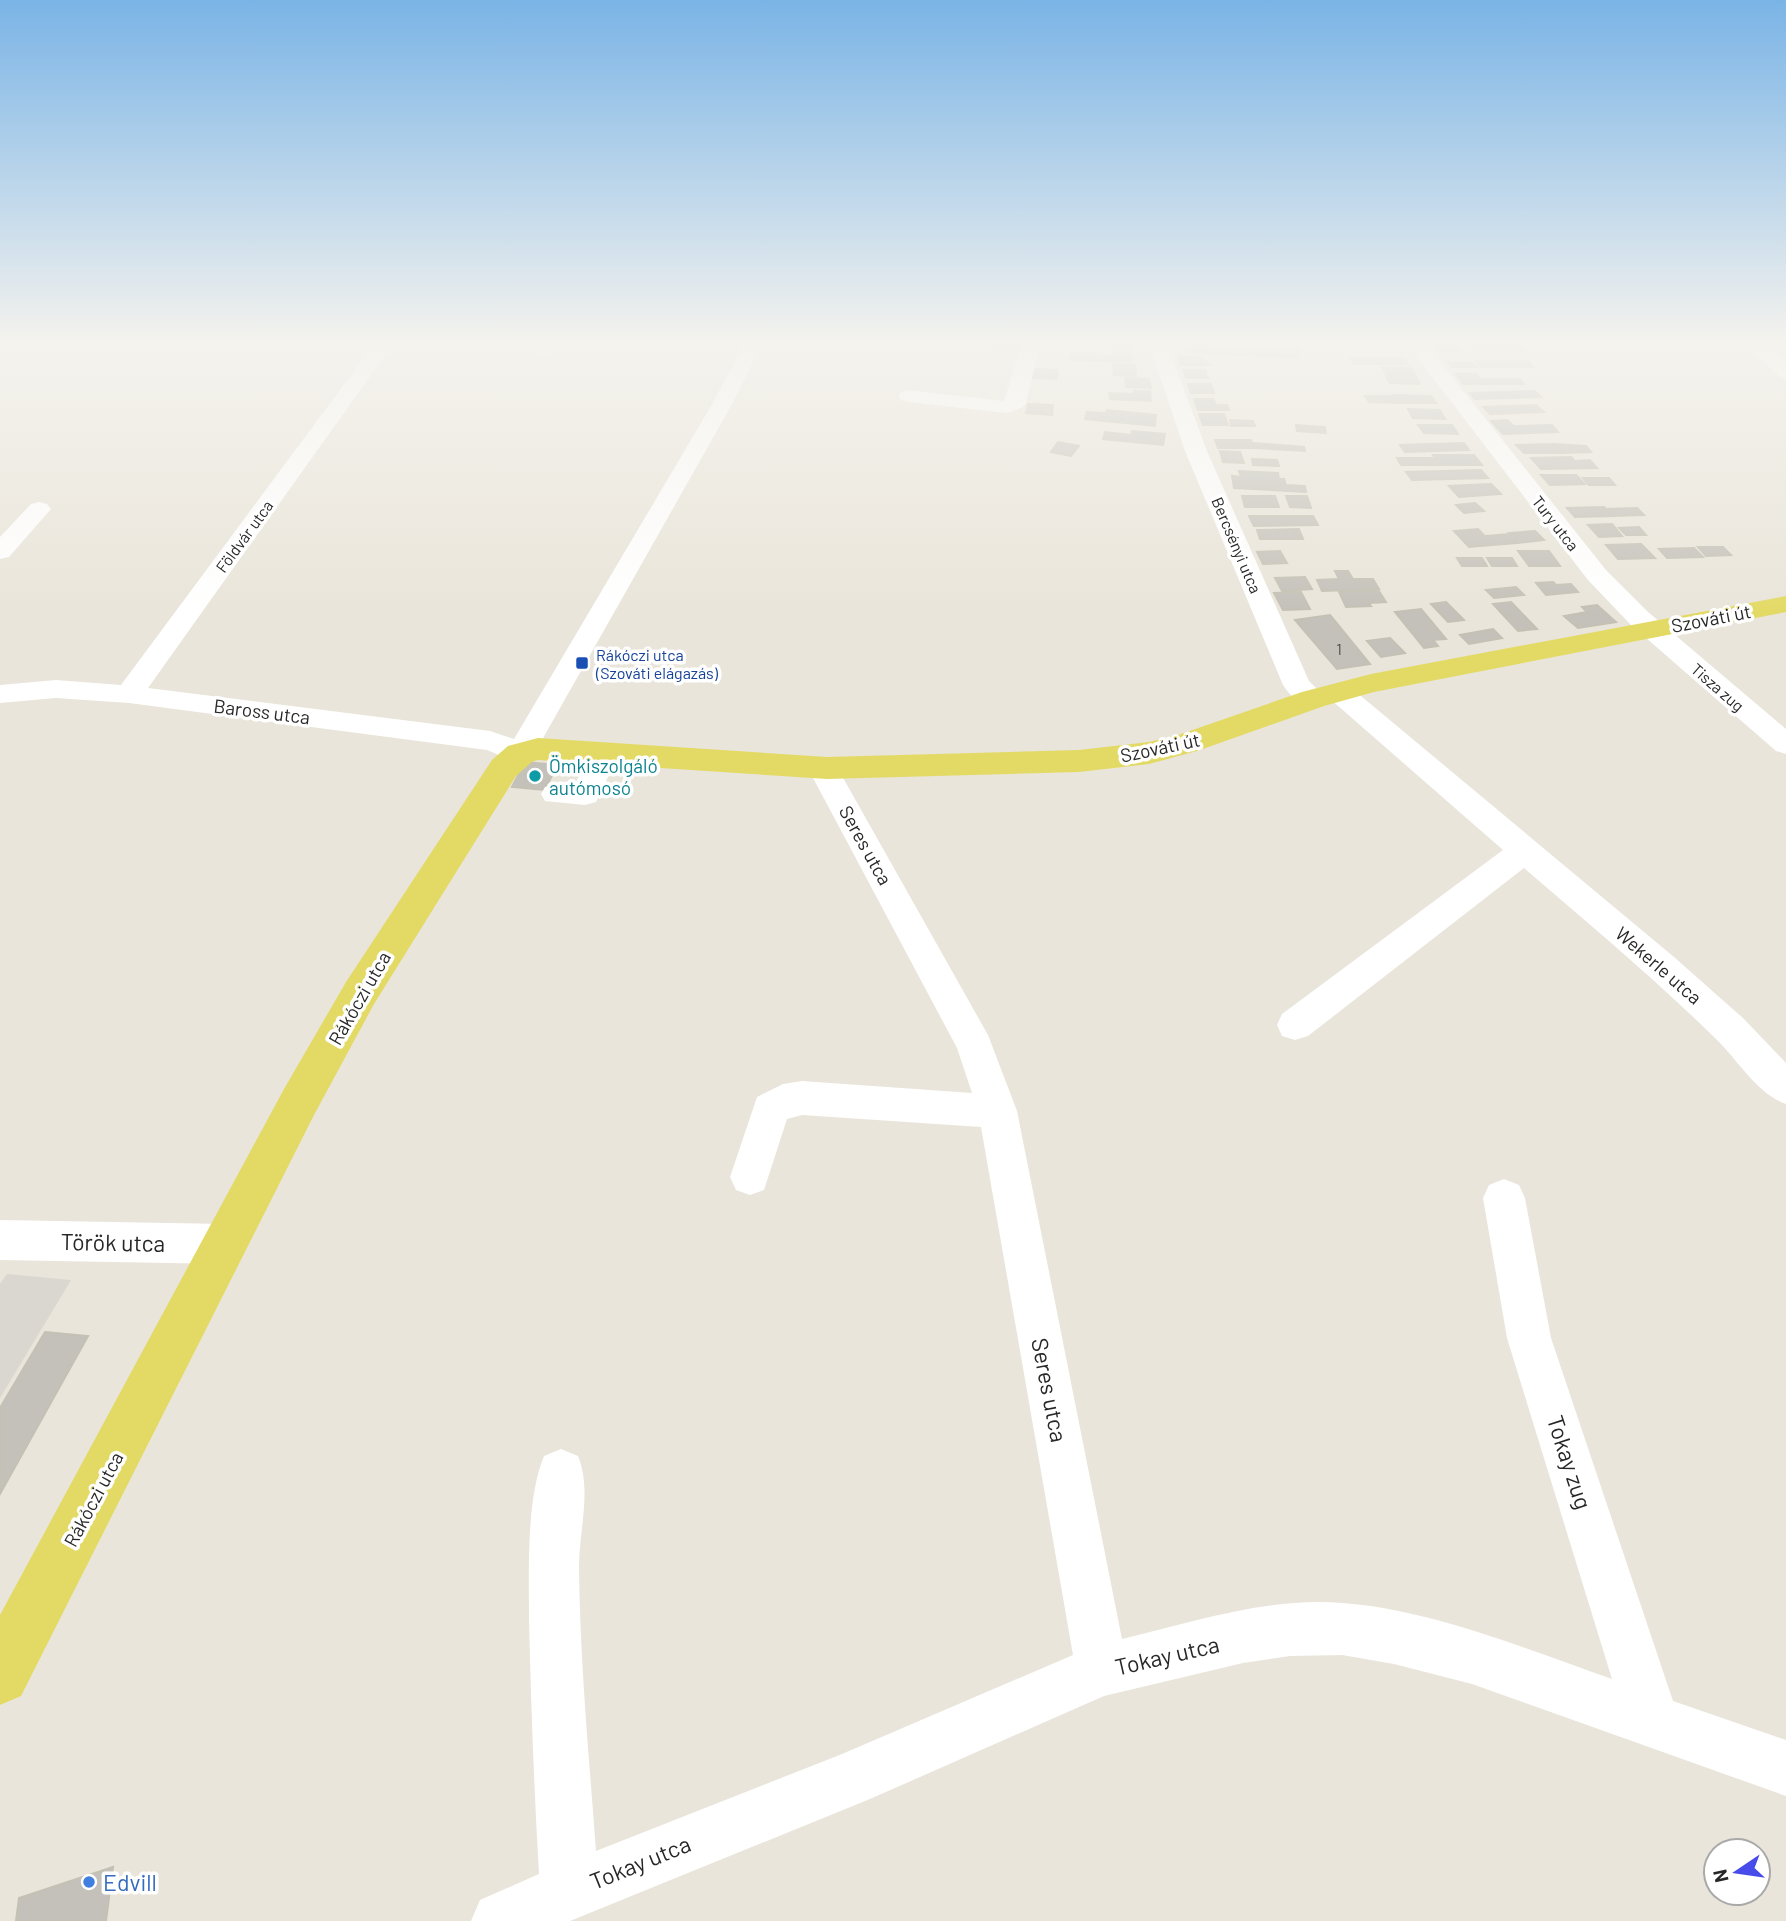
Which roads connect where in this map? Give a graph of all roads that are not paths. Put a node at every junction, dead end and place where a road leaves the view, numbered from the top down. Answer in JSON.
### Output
{"nodes":[{"id":1,"x":319,"y":434,"type":"edge"},
{"id":2,"x":705,"y":434,"type":"edge"},
{"id":3,"x":1190,"y":434,"type":"edge"},
{"id":4,"x":1486,"y":434,"type":"edge"},
{"id":5,"x":39,"y":509,"type":"dead end"},
{"id":6,"x":0,"y":551,"type":"edge"},
{"id":7,"x":1786,"y":604,"type":"edge"},
{"id":8,"x":1651,"y":629,"type":"junction"},
{"id":9,"x":0,"y":694,"type":"edge"},
{"id":10,"x":129,"y":694,"type":"junction"},
{"id":11,"x":1326,"y":696,"type":"junction"},
{"id":12,"x":1786,"y":744,"type":"edge"},
{"id":13,"x":520,"y":754,"type":"junction"},
{"id":14,"x":604,"y":754,"type":"junction"},
{"id":15,"x":827,"y":768,"type":"junction"},
{"id":16,"x":556,"y":794,"type":"dead end"},
{"id":17,"x":1524,"y":851,"type":"junction"},
{"id":18,"x":1295,"y":1025,"type":"dead end"},
{"id":19,"x":1786,"y":1088,"type":"edge"},
{"id":20,"x":998,"y":1111,"type":"junction"},
{"id":21,"x":750,"y":1177,"type":"dead end"},
{"id":22,"x":1504,"y":1198,"type":"dead end"},
{"id":23,"x":0,"y":1240,"type":"edge"},
{"id":24,"x":226,"y":1244,"type":"junction"},
{"id":25,"x":561,"y":1473,"type":"dead end"},
{"id":26,"x":1101,"y":1670,"type":"junction"},
{"id":27,"x":0,"y":1675,"type":"edge"},
{"id":28,"x":1653,"y":1723,"type":"junction"},
{"id":29,"x":1786,"y":1768,"type":"edge"},
{"id":30,"x":569,"y":1891,"type":"junction"},
{"id":31,"x":501,"y":1921,"type":"edge"}],
"edges":[{"from":1,"to":10,"type":"street","name":"Földvár utca"},
{"from":2,"to":13,"type":"street","name":"Rákóczi utca"},
{"from":3,"to":11,"type":"street","name":"Bercsényi utca"},
{"from":4,"to":8,"type":"street","name":"Tury utca"},
{"from":5,"to":6,"type":"street"},
{"from":7,"to":8,"type":"main road","name":"Szováti út"},
{"from":8,"to":11,"type":"main road","name":"Szováti út"},
{"from":8,"to":12,"type":"street","name":"Tisza zug"},
{"from":9,"to":10,"type":"street","name":"Baross utca"},
{"from":10,"to":13,"type":"street","name":"Baross utca"},
{"from":11,"to":15,"type":"main road","name":"Szováti út"},
{"from":11,"to":17,"type":"street","name":"Wekerle utca"},
{"from":13,"to":14,"type":"main road","name":"Szováti út"},
{"from":13,"to":24,"type":"main road","name":"Rákóczi utca"},
{"from":14,"to":15,"type":"main road","name":"Szováti út"},
{"from":14,"to":16,"type":"street"},
{"from":15,"to":20,"type":"street","name":"Seres utca"},
{"from":17,"to":18,"type":"street"},
{"from":17,"to":19,"type":"street","name":"Wekerle utca"},
{"from":20,"to":21,"type":"street"},
{"from":20,"to":26,"type":"street","name":"Seres utca"},
{"from":22,"to":28,"type":"street","name":"Tokay zug"},
{"from":23,"to":24,"type":"street","name":"Török utca"},
{"from":24,"to":27,"type":"main road","name":"Rákóczi utca"},
{"from":25,"to":30,"type":"street","name":"Tokay utca"},
{"from":26,"to":28,"type":"street","name":"Tokay utca"},
{"from":26,"to":30,"type":"street","name":"Tokay utca"},
{"from":28,"to":29,"type":"street","name":"Tokay utca"},
{"from":30,"to":31,"type":"street","name":"Tokay utca"}]}
